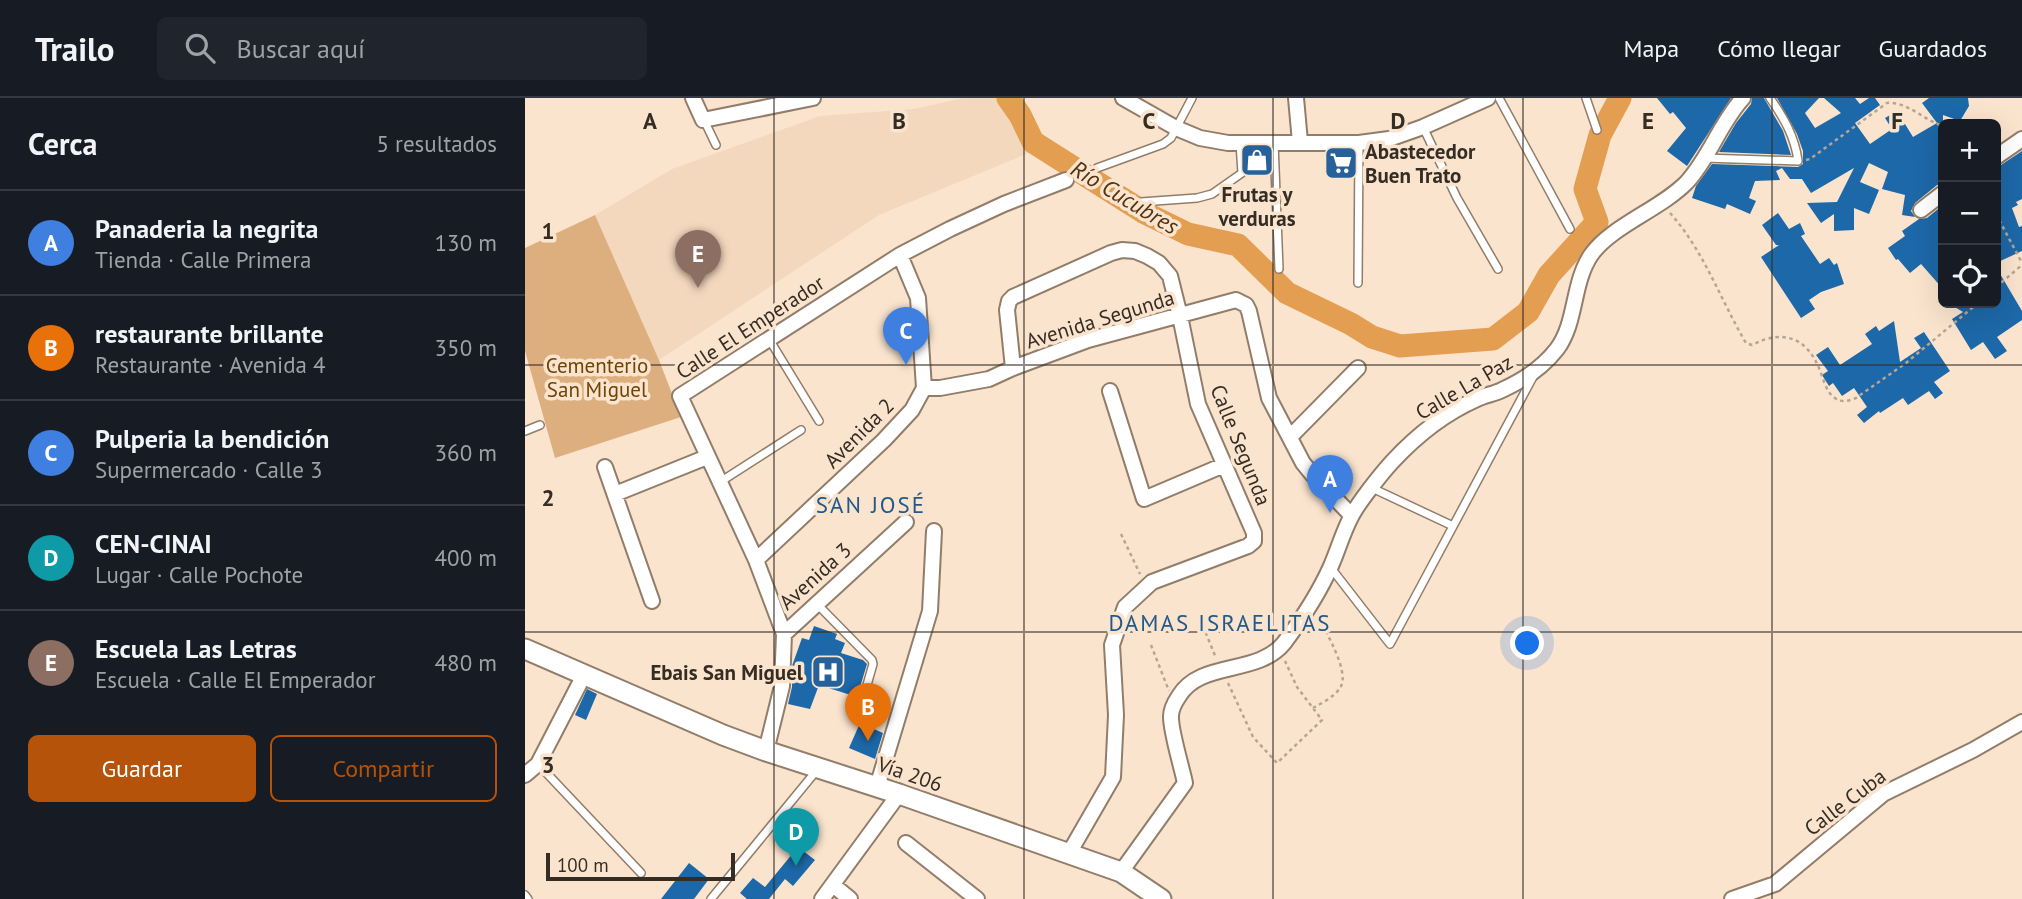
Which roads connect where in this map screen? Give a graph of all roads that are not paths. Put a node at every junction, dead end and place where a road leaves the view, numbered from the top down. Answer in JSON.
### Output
{"nodes":[{"id":1,"x":693,"y":98,"type":"edge"},
{"id":2,"x":813,"y":98,"type":"edge"},
{"id":3,"x":1123,"y":98,"type":"edge"},
{"id":4,"x":1192,"y":98,"type":"edge"},
{"id":5,"x":1296,"y":98,"type":"edge"},
{"id":6,"x":1487,"y":98,"type":"edge"},
{"id":7,"x":1499,"y":98,"type":"edge"},
{"id":8,"x":1586,"y":98,"type":"edge"},
{"id":9,"x":1743,"y":98,"type":"edge"},
{"id":10,"x":1770,"y":98,"type":"edge"},
{"id":11,"x":703,"y":120,"type":"junction"},
{"id":12,"x":1423,"y":127,"type":"junction"},
{"id":13,"x":1176,"y":128,"type":"junction"},
{"id":14,"x":1597,"y":131,"type":"dead end"},
{"id":15,"x":2022,"y":139,"type":"edge"},
{"id":16,"x":1274,"y":142,"type":"junction"},
{"id":17,"x":1300,"y":142,"type":"junction"},
{"id":18,"x":1240,"y":143,"type":"junction"},
{"id":19,"x":1359,"y":143,"type":"junction"},
{"id":20,"x":716,"y":145,"type":"dead end"},
{"id":21,"x":2001,"y":154,"type":"edge"},
{"id":22,"x":1703,"y":158,"type":"junction"},
{"id":23,"x":1097,"y":168,"type":"dead end"},
{"id":24,"x":1069,"y":180,"type":"road end"},
{"id":25,"x":1938,"y":197,"type":"edge"},
{"id":26,"x":1140,"y":202,"type":"dead end"},
{"id":27,"x":1921,"y":210,"type":"dead end"},
{"id":28,"x":1570,"y":229,"type":"dead end"},
{"id":29,"x":899,"y":255,"type":"junction"},
{"id":30,"x":1279,"y":269,"type":"dead end"},
{"id":31,"x":1498,"y":269,"type":"dead end"},
{"id":32,"x":1358,"y":283,"type":"dead end"},
{"id":33,"x":1180,"y":316,"type":"junction"},
{"id":34,"x":769,"y":339,"type":"junction"},
{"id":35,"x":1013,"y":368,"type":"junction"},
{"id":36,"x":1358,"y":368,"type":"dead end"},
{"id":37,"x":1537,"y":368,"type":"junction"},
{"id":38,"x":924,"y":388,"type":"junction"},
{"id":39,"x":1109,"y":391,"type":"dead end"},
{"id":40,"x":819,"y":421,"type":"dead end"},
{"id":41,"x":540,"y":425,"type":"dead end"},
{"id":42,"x":525,"y":430,"type":"edge"},
{"id":43,"x":801,"y":430,"type":"dead end"},
{"id":44,"x":1290,"y":437,"type":"junction"},
{"id":45,"x":707,"y":457,"type":"junction"},
{"id":46,"x":1224,"y":465,"type":"junction"},
{"id":47,"x":605,"y":467,"type":"dead end"},
{"id":48,"x":720,"y":482,"type":"junction"},
{"id":49,"x":1372,"y":488,"type":"junction"},
{"id":50,"x":615,"y":494,"type":"junction"},
{"id":51,"x":1352,"y":515,"type":"junction"},
{"id":52,"x":906,"y":522,"type":"dead end"},
{"id":53,"x":1453,"y":526,"type":"junction"},
{"id":54,"x":934,"y":531,"type":"dead end"},
{"id":55,"x":756,"y":560,"type":"junction"},
{"id":56,"x":1330,"y":568,"type":"junction"},
{"id":57,"x":652,"y":601,"type":"dead end"},
{"id":58,"x":817,"y":604,"type":"junction"},
{"id":59,"x":784,"y":634,"type":"junction"},
{"id":60,"x":525,"y":649,"type":"edge"},
{"id":61,"x":584,"y":675,"type":"junction"},
{"id":62,"x":863,"y":699,"type":"dead end"},
{"id":63,"x":2022,"y":722,"type":"edge"},
{"id":64,"x":766,"y":751,"type":"junction"},
{"id":65,"x":538,"y":764,"type":"junction"},
{"id":66,"x":818,"y":768,"type":"junction"},
{"id":67,"x":525,"y":775,"type":"edge"},
{"id":68,"x":877,"y":787,"type":"junction"},
{"id":69,"x":899,"y":794,"type":"junction"},
{"id":70,"x":906,"y":843,"type":"dead end"},
{"id":71,"x":1068,"y":855,"type":"junction"},
{"id":72,"x":1121,"y":872,"type":"junction"},
{"id":73,"x":641,"y":873,"type":"dead end"},
{"id":74,"x":833,"y":885,"type":"junction"},
{"id":75,"x":711,"y":899,"type":"edge"},
{"id":76,"x":822,"y":899,"type":"edge"},
{"id":77,"x":850,"y":899,"type":"edge"},
{"id":78,"x":977,"y":899,"type":"edge"},
{"id":79,"x":1161,"y":899,"type":"edge"},
{"id":80,"x":1733,"y":899,"type":"edge"}],
"edges":[{"from":1,"to":11,"type":"street"},
{"from":2,"to":11,"type":"street"},
{"from":3,"to":13,"type":"street"},
{"from":4,"to":13,"type":"lane"},
{"from":5,"to":17,"type":"street"},
{"from":6,"to":12,"type":"street"},
{"from":7,"to":28,"type":"lane"},
{"from":8,"to":14,"type":"lane"},
{"from":9,"to":22,"type":"street","name":"Calle La Paz"},
{"from":10,"to":22,"type":"lane"},
{"from":11,"to":20,"type":"lane"},
{"from":12,"to":19,"type":"street"},
{"from":12,"to":31,"type":"lane"},
{"from":13,"to":18,"type":"street"},
{"from":13,"to":23,"type":"lane"},
{"from":15,"to":21,"type":"street"},
{"from":16,"to":17,"type":"street"},
{"from":16,"to":18,"type":"street"},
{"from":16,"to":30,"type":"lane"},
{"from":17,"to":19,"type":"street"},
{"from":18,"to":26,"type":"lane"},
{"from":19,"to":32,"type":"lane"},
{"from":22,"to":37,"type":"street","name":"Calle La Paz"},
{"from":24,"to":29,"type":"street","name":"Calle El Emperador"},
{"from":25,"to":27,"type":"street"},
{"from":29,"to":34,"type":"street","name":"Calle El Emperador"},
{"from":29,"to":38,"type":"street"},
{"from":33,"to":35,"type":"street","name":"Avenida Segunda"},
{"from":33,"to":35,"type":"street","name":"Calle Segunda"},
{"from":33,"to":44,"type":"street","name":"Avenida Segunda"},
{"from":33,"to":46,"type":"street","name":"Calle Segunda"},
{"from":34,"to":40,"type":"lane"},
{"from":34,"to":45,"type":"street","name":"Calle El Emperador"},
{"from":35,"to":38,"type":"street","name":"Avenida Segunda"},
{"from":36,"to":44,"type":"street"},
{"from":37,"to":49,"type":"street","name":"Calle La Paz"},
{"from":37,"to":53,"type":"lane"},
{"from":38,"to":55,"type":"street","name":"Avenida 2"},
{"from":39,"to":46,"type":"street"},
{"from":41,"to":42,"type":"lane"},
{"from":43,"to":48,"type":"lane"},
{"from":44,"to":51,"type":"street"},
{"from":45,"to":48,"type":"street","name":"Calle El Emperador"},
{"from":45,"to":50,"type":"street"},
{"from":46,"to":71,"type":"street","name":"Calle Segunda"},
{"from":47,"to":50,"type":"street"},
{"from":48,"to":55,"type":"street","name":"Calle El Emperador"},
{"from":49,"to":51,"type":"street","name":"Calle La Paz"},
{"from":49,"to":53,"type":"lane"},
{"from":50,"to":57,"type":"street"},
{"from":51,"to":56,"type":"street","name":"Calle La Paz"},
{"from":52,"to":58,"type":"street","name":"Avenida 3"},
{"from":53,"to":56,"type":"lane"},
{"from":54,"to":68,"type":"street"},
{"from":55,"to":59,"type":"street","name":"Calle El Emperador"},
{"from":56,"to":72,"type":"street","name":"Calle La Paz"},
{"from":58,"to":59,"type":"street","name":"Avenida 3"},
{"from":58,"to":62,"type":"lane"},
{"from":59,"to":64,"type":"street","name":"Calle El Emperador"},
{"from":60,"to":61,"type":"main road","name":"Vía 206"},
{"from":61,"to":64,"type":"main road","name":"Vía 206"},
{"from":61,"to":65,"type":"street"},
{"from":63,"to":80,"type":"street","name":"Calle Cuba"},
{"from":64,"to":66,"type":"main road","name":"Vía 206"},
{"from":65,"to":67,"type":"street"},
{"from":65,"to":73,"type":"lane"},
{"from":66,"to":68,"type":"main road","name":"Vía 206"},
{"from":66,"to":75,"type":"lane"},
{"from":68,"to":69,"type":"main road","name":"Vía 206"},
{"from":69,"to":71,"type":"main road","name":"Vía 206"},
{"from":69,"to":74,"type":"street"},
{"from":70,"to":78,"type":"street"},
{"from":71,"to":72,"type":"main road","name":"Vía 206"},
{"from":72,"to":79,"type":"main road","name":"Vía 206"},
{"from":74,"to":76,"type":"street"},
{"from":74,"to":77,"type":"street"}]}
